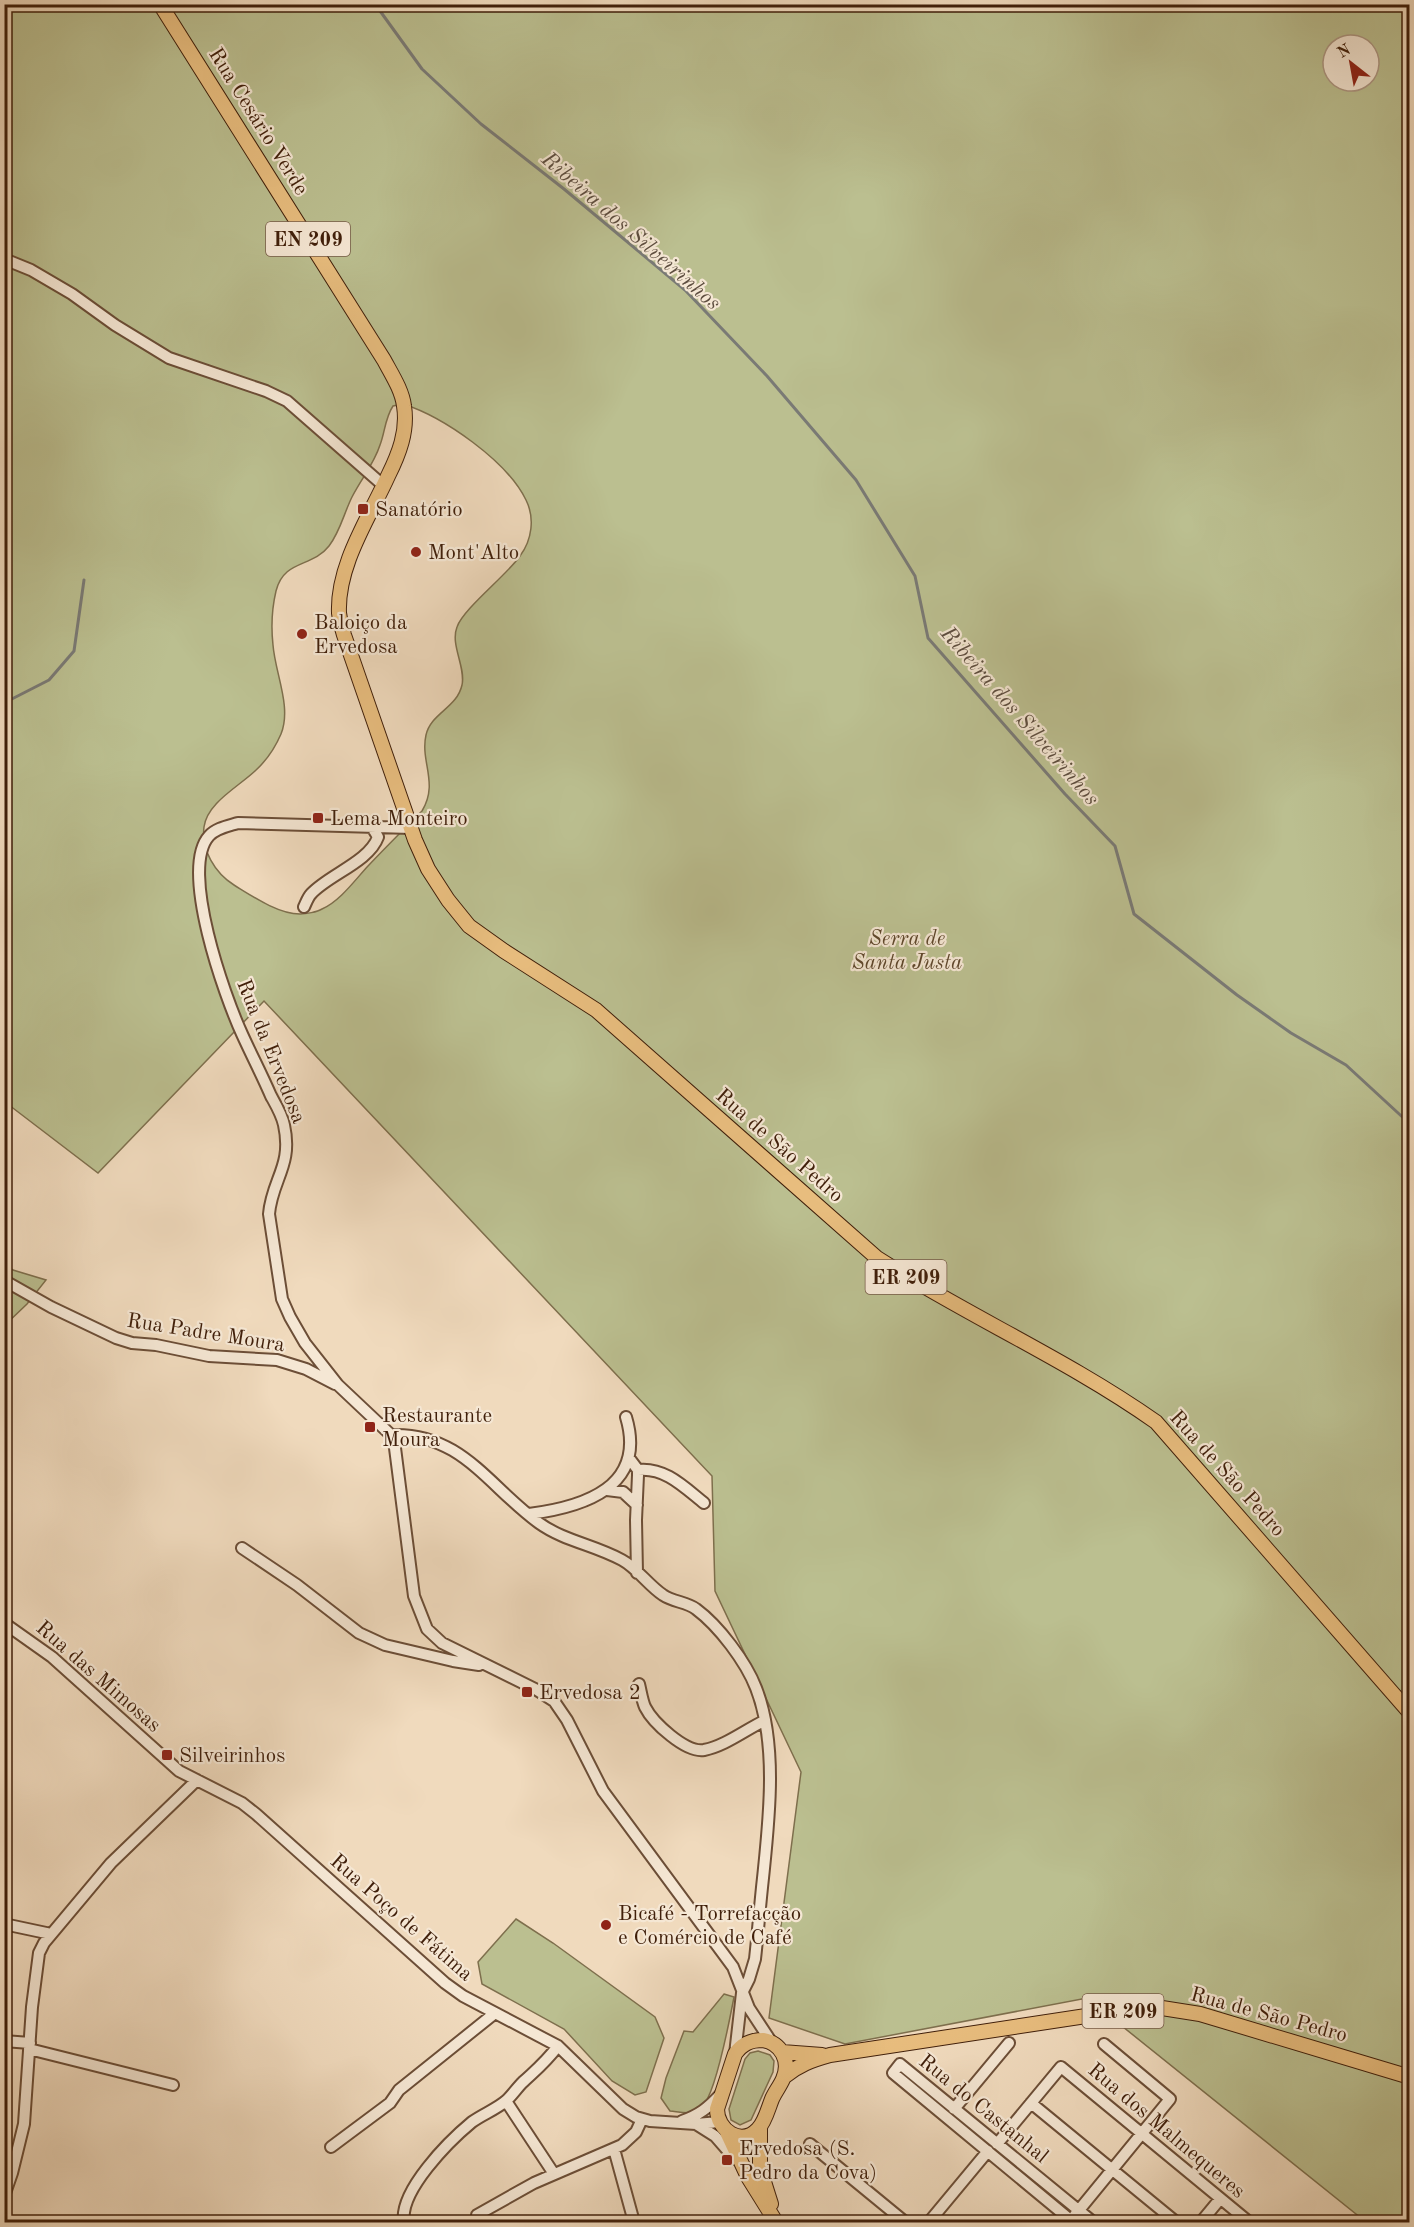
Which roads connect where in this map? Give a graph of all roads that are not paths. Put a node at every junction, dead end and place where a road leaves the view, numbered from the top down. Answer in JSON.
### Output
{"nodes":[{"id":1,"x":160,"y":4,"type":"edge"},
{"id":2,"x":4,"y":259,"type":"edge"},
{"id":3,"x":384,"y":486,"type":"junction"},
{"id":4,"x":409,"y":822,"type":"junction"},
{"id":5,"x":372,"y":827,"type":"junction"},
{"id":6,"x":304,"y":907,"type":"dead end"},
{"id":7,"x":5,"y":1281,"type":"edge"},
{"id":8,"x":338,"y":1385,"type":"junction"},
{"id":9,"x":626,"y":1417,"type":"dead end"},
{"id":10,"x":391,"y":1436,"type":"junction"},
{"id":11,"x":629,"y":1458,"type":"junction"},
{"id":12,"x":638,"y":1470,"type":"junction"},
{"id":13,"x":607,"y":1490,"type":"junction"},
{"id":14,"x":704,"y":1503,"type":"dead end"},
{"id":15,"x":636,"y":1505,"type":"junction"},
{"id":16,"x":529,"y":1514,"type":"junction"},
{"id":17,"x":242,"y":1548,"type":"dead end"},
{"id":18,"x":637,"y":1573,"type":"junction"},
{"id":19,"x":4,"y":1623,"type":"edge"},
{"id":20,"x":489,"y":1666,"type":"junction"},
{"id":21,"x":639,"y":1684,"type":"dead end"},
{"id":22,"x":1410,"y":1713,"type":"edge"},
{"id":23,"x":764,"y":1721,"type":"junction"},
{"id":24,"x":197,"y":1780,"type":"junction"},
{"id":25,"x":4,"y":1924,"type":"edge"},
{"id":26,"x":51,"y":1934,"type":"junction"},
{"id":27,"x":742,"y":1992,"type":"junction"},
{"id":28,"x":495,"y":2013,"type":"junction"},
{"id":29,"x":4,"y":2041,"type":"edge"},
{"id":30,"x":1009,"y":2043,"type":"dead end"},
{"id":31,"x":1104,"y":2044,"type":"dead end"},
{"id":32,"x":29,"y":2046,"type":"junction"},
{"id":33,"x":558,"y":2046,"type":"junction"},
{"id":34,"x":777,"y":2047,"type":"junction"},
{"id":35,"x":735,"y":2055,"type":"junction"},
{"id":36,"x":830,"y":2055,"type":"junction"},
{"id":37,"x":784,"y":2077,"type":"junction"},
{"id":38,"x":1410,"y":2077,"type":"edge"},
{"id":39,"x":173,"y":2085,"type":"dead end"},
{"id":40,"x":722,"y":2092,"type":"junction"},
{"id":41,"x":506,"y":2101,"type":"junction"},
{"id":42,"x":1031,"y":2103,"type":"junction"},
{"id":43,"x":954,"y":2109,"type":"junction"},
{"id":44,"x":642,"y":2119,"type":"junction"},
{"id":45,"x":678,"y":2122,"type":"junction"},
{"id":46,"x":696,"y":2124,"type":"junction"},
{"id":47,"x":723,"y":2127,"type":"junction"},
{"id":48,"x":760,"y":2127,"type":"junction"},
{"id":49,"x":1141,"y":2134,"type":"junction"},
{"id":50,"x":810,"y":2144,"type":"dead end"},
{"id":51,"x":997,"y":2144,"type":"junction"},
{"id":52,"x":331,"y":2147,"type":"dead end"},
{"id":53,"x":614,"y":2149,"type":"junction"},
{"id":54,"x":988,"y":2151,"type":"junction"},
{"id":55,"x":1112,"y":2170,"type":"junction"},
{"id":56,"x":554,"y":2174,"type":"junction"},
{"id":57,"x":748,"y":2177,"type":"junction"},
{"id":58,"x":4,"y":2196,"type":"edge"},
{"id":59,"x":1220,"y":2199,"type":"junction"},
{"id":60,"x":1078,"y":2211,"type":"junction"},
{"id":61,"x":1072,"y":2221,"type":"edge"},
{"id":62,"x":404,"y":2223,"type":"edge"},
{"id":63,"x":483,"y":2223,"type":"edge"},
{"id":64,"x":634,"y":2223,"type":"edge"},
{"id":65,"x":777,"y":2223,"type":"edge"},
{"id":66,"x":905,"y":2223,"type":"edge"},
{"id":67,"x":929,"y":2223,"type":"edge"},
{"id":68,"x":1093,"y":2223,"type":"edge"},
{"id":69,"x":1176,"y":2223,"type":"edge"},
{"id":70,"x":1201,"y":2223,"type":"edge"},
{"id":71,"x":1249,"y":2223,"type":"edge"}],
"edges":[{"from":1,"to":3,"type":"main road","name":"Rua Cesário Verde","number":"EN 209"},
{"from":2,"to":3,"type":"street"},
{"from":3,"to":4,"type":"main road","name":"Rua de São Pedro","number":"EN 209"},
{"from":4,"to":5,"type":"street","name":"Rua da Ervedosa"},
{"from":4,"to":22,"type":"main road","name":"Rua de São Pedro","number":"ER 209"},
{"from":5,"to":6,"type":"street"},
{"from":5,"to":8,"type":"street","name":"Rua da Ervedosa"},
{"from":7,"to":8,"type":"street","name":"Rua Padre Moura"},
{"from":8,"to":10,"type":"street","name":"Rua da Ervedosa"},
{"from":9,"to":11,"type":"street"},
{"from":10,"to":16,"type":"street"},
{"from":10,"to":20,"type":"street"},
{"from":11,"to":12,"type":"street"},
{"from":11,"to":13,"type":"street"},
{"from":12,"to":14,"type":"street"},
{"from":12,"to":15,"type":"street"},
{"from":13,"to":15,"type":"street"},
{"from":13,"to":16,"type":"street"},
{"from":15,"to":18,"type":"street"},
{"from":16,"to":18,"type":"street"},
{"from":17,"to":20,"type":"street"},
{"from":18,"to":23,"type":"street"},
{"from":19,"to":24,"type":"street","name":"Rua das Mimosas"},
{"from":20,"to":27,"type":"street"},
{"from":21,"to":23,"type":"street"},
{"from":23,"to":27,"type":"street"},
{"from":24,"to":26,"type":"street"},
{"from":24,"to":28,"type":"street","name":"Rua Poço de Fátima"},
{"from":25,"to":26,"type":"street"},
{"from":26,"to":32,"type":"street"},
{"from":27,"to":34,"type":"street"},
{"from":27,"to":35,"type":"street"},
{"from":28,"to":33,"type":"street","name":"Rua Poço de Fátima"},
{"from":28,"to":52,"type":"street"},
{"from":29,"to":32,"type":"street"},
{"from":30,"to":43,"type":"street"},
{"from":31,"to":49,"type":"street"},
{"from":32,"to":39,"type":"street"},
{"from":32,"to":58,"type":"street"},
{"from":33,"to":41,"type":"street"},
{"from":33,"to":44,"type":"street","name":"Rua Poço de Fátima"},
{"from":34,"to":35,"type":"main road","number":"ER 209"},
{"from":34,"to":36,"type":"main road","name":"Rua de São Pedro","number":"ER 209"},
{"from":34,"to":37,"type":"main road"},
{"from":35,"to":40,"type":"main road"},
{"from":36,"to":37,"type":"main road","name":"Rua de São Pedro","number":"ER 209"},
{"from":36,"to":38,"type":"main road","name":"Rua de São Pedro","number":"ER 209"},
{"from":37,"to":48,"type":"main road"},
{"from":40,"to":45,"type":"street","name":"Rua Poço de Fátima"},
{"from":40,"to":47,"type":"main road"},
{"from":41,"to":56,"type":"street"},
{"from":41,"to":62,"type":"street"},
{"from":42,"to":49,"type":"street","name":"Rua dos Malmequeres"},
{"from":42,"to":51,"type":"street"},
{"from":42,"to":55,"type":"street"},
{"from":43,"to":51,"type":"street","name":"Rua do Castanhal"},
{"from":43,"to":54,"type":"street","name":"Rua do Castanhal"},
{"from":44,"to":45,"type":"street","name":"Rua Poço de Fátima"},
{"from":44,"to":53,"type":"street"},
{"from":45,"to":46,"type":"street","name":"Rua Poço de Fátima"},
{"from":46,"to":47,"type":"street","name":"Rua Poço de Fátima"},
{"from":46,"to":57,"type":"street"},
{"from":47,"to":48,"type":"main road"},
{"from":47,"to":57,"type":"main road"},
{"from":48,"to":65,"type":"main road"},
{"from":49,"to":55,"type":"street"},
{"from":49,"to":59,"type":"street","name":"Rua dos Malmequeres"},
{"from":50,"to":66,"type":"street"},
{"from":51,"to":60,"type":"street","name":"Rua do Castanhal"},
{"from":53,"to":56,"type":"street"},
{"from":53,"to":64,"type":"street"},
{"from":54,"to":61,"type":"street","name":"Rua do Castanhal"},
{"from":54,"to":67,"type":"street"},
{"from":55,"to":60,"type":"street"},
{"from":55,"to":69,"type":"street"},
{"from":56,"to":63,"type":"street"},
{"from":57,"to":65,"type":"main road"},
{"from":59,"to":70,"type":"street"},
{"from":59,"to":71,"type":"street","name":"Rua dos Malmequeres"},
{"from":60,"to":61,"type":"street"},
{"from":60,"to":68,"type":"street","name":"Rua do Castanhal"}]}
